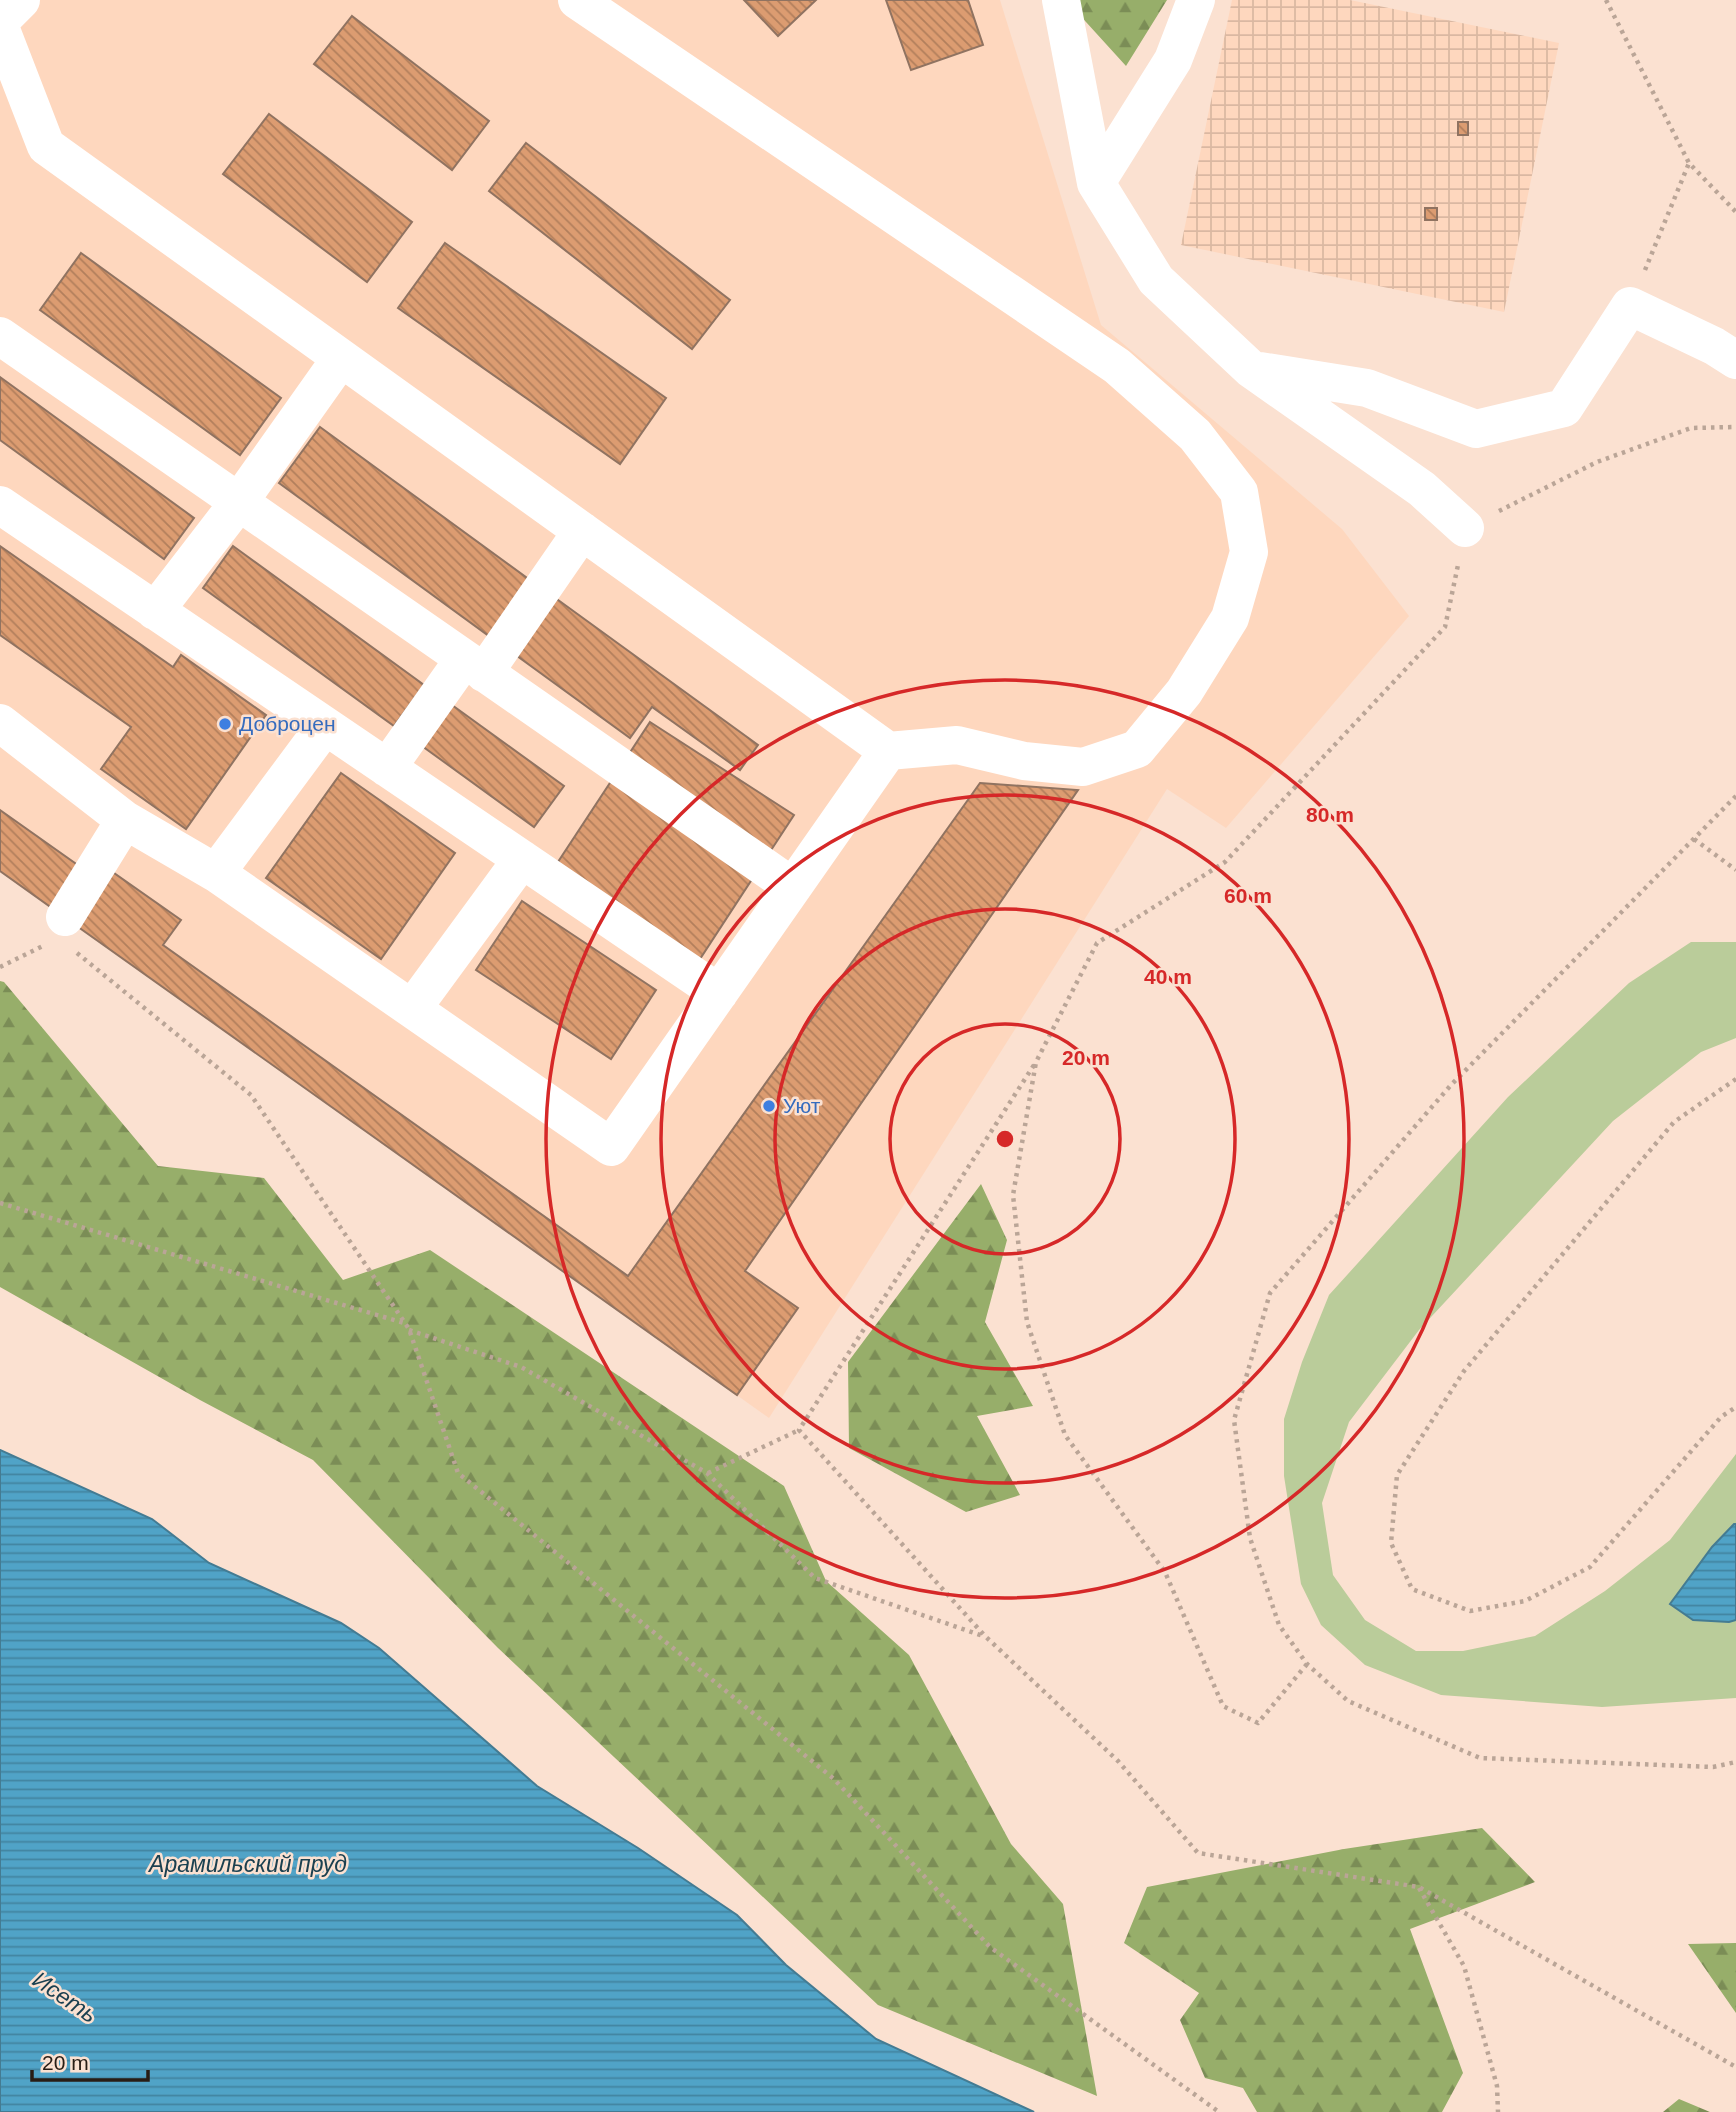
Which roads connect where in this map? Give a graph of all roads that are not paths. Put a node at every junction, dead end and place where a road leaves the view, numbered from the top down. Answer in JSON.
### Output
{"nodes":[{"id":1,"x":20,"y":0,"type":"edge"},
{"id":2,"x":577,"y":0,"type":"edge"},
{"id":3,"x":1060,"y":0,"type":"edge"},
{"id":4,"x":1196,"y":0,"type":"edge"},
{"id":5,"x":0,"y":21,"type":"edge"},
{"id":6,"x":0,"y":27,"type":"edge"},
{"id":7,"x":1096,"y":183,"type":"junction"},
{"id":8,"x":0,"y":336,"type":"edge"},
{"id":9,"x":341,"y":358,"type":"junction"},
{"id":10,"x":1736,"y":360,"type":"edge"},
{"id":11,"x":1251,"y":369,"type":"junction"},
{"id":12,"x":239,"y":502,"type":"junction"},
{"id":13,"x":0,"y":505,"type":"edge"},
{"id":14,"x":1465,"y":528,"type":"road end"},
{"id":15,"x":582,"y":531,"type":"junction"},
{"id":16,"x":155,"y":611,"type":"junction"},
{"id":17,"x":474,"y":666,"type":"junction"},
{"id":18,"x":0,"y":723,"type":"edge"},
{"id":19,"x":325,"y":726,"type":"junction"},
{"id":20,"x":888,"y":751,"type":"junction"},
{"id":21,"x":387,"y":768,"type":"junction"},
{"id":22,"x":125,"y":820,"type":"junction"},
{"id":23,"x":522,"y":859,"type":"junction"},
{"id":24,"x":216,"y":873,"type":"junction"},
{"id":25,"x":793,"y":887,"type":"junction"},
{"id":26,"x":65,"y":917,"type":"road end"},
{"id":27,"x":719,"y":993,"type":"junction"},
{"id":28,"x":412,"y":1009,"type":"junction"}],
"edges":[{"from":1,"to":5,"type":"lane"},
{"from":2,"to":20,"type":"lane"},
{"from":3,"to":7,"type":"lane"},
{"from":4,"to":7,"type":"lane"},
{"from":6,"to":9,"type":"lane"},
{"from":7,"to":11,"type":"lane"},
{"from":8,"to":12,"type":"lane"},
{"from":9,"to":12,"type":"lane"},
{"from":9,"to":15,"type":"lane"},
{"from":10,"to":11,"type":"lane"},
{"from":11,"to":14,"type":"lane"},
{"from":12,"to":16,"type":"lane"},
{"from":12,"to":17,"type":"lane"},
{"from":13,"to":16,"type":"lane"},
{"from":15,"to":17,"type":"lane"},
{"from":15,"to":20,"type":"lane"},
{"from":16,"to":19,"type":"lane"},
{"from":17,"to":21,"type":"lane"},
{"from":17,"to":25,"type":"lane"},
{"from":18,"to":22,"type":"lane"},
{"from":19,"to":21,"type":"lane"},
{"from":19,"to":24,"type":"lane"},
{"from":20,"to":25,"type":"lane"},
{"from":21,"to":23,"type":"lane"},
{"from":22,"to":24,"type":"lane"},
{"from":22,"to":26,"type":"lane"},
{"from":23,"to":27,"type":"lane"},
{"from":23,"to":28,"type":"lane"},
{"from":24,"to":28,"type":"lane"},
{"from":25,"to":27,"type":"lane"},
{"from":27,"to":28,"type":"lane"}]}
